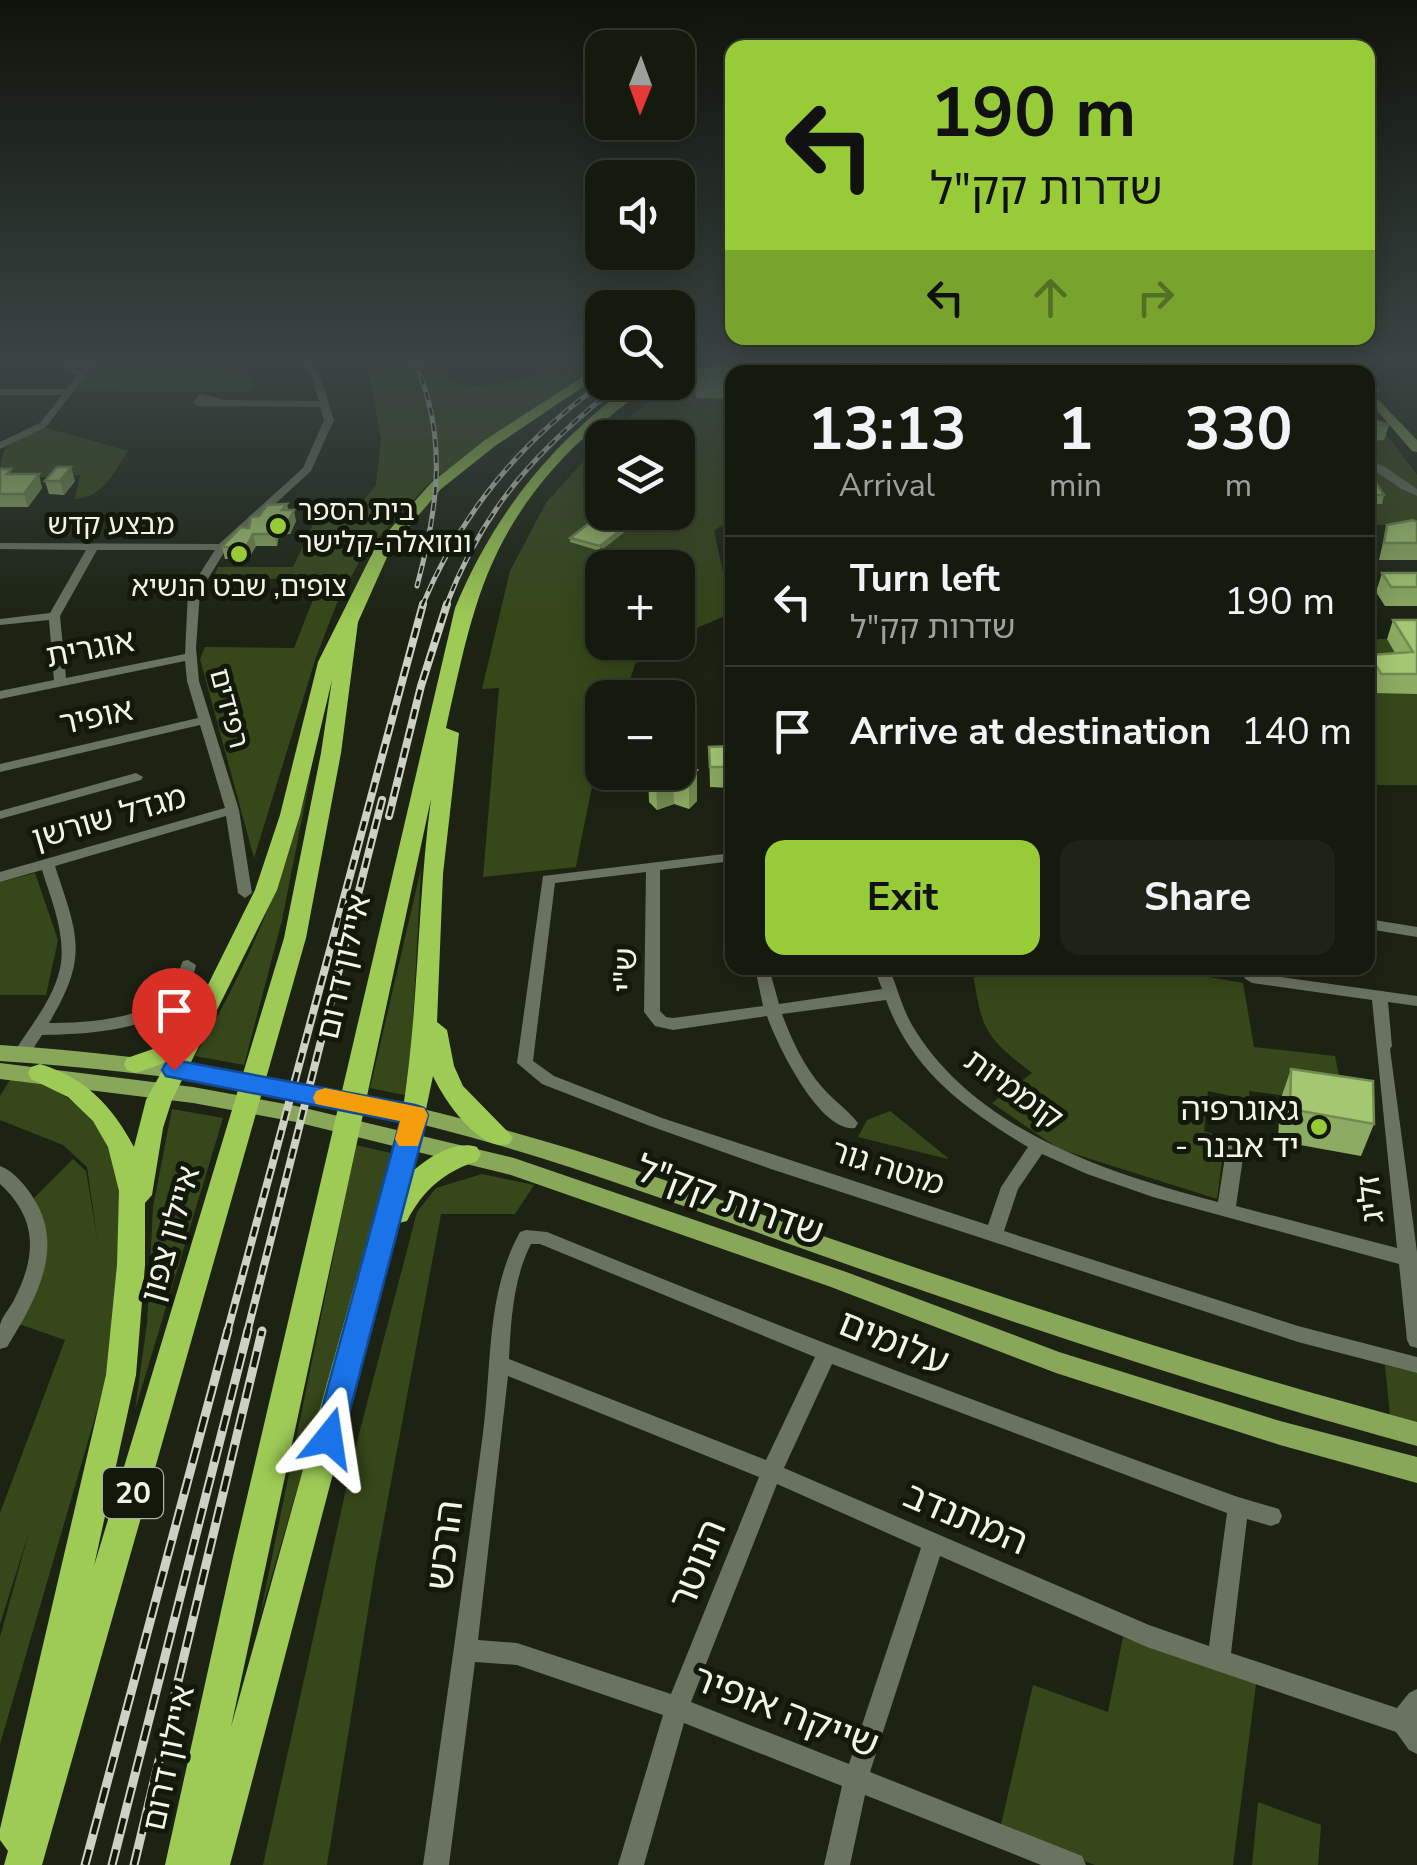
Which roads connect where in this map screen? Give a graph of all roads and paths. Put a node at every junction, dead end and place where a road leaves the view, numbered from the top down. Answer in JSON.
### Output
{"nodes":[{"id":1,"x":316,"y":449,"type":"edge"},
{"id":2,"x":482,"y":449,"type":"edge"},
{"id":3,"x":563,"y":449,"type":"edge"},
{"id":4,"x":1375,"y":465,"type":"edge"},
{"id":5,"x":1415,"y":497,"type":"edge"},
{"id":6,"x":0,"y":546,"type":"edge"},
{"id":7,"x":93,"y":547,"type":"junction"},
{"id":8,"x":222,"y":547,"type":"junction"},
{"id":9,"x":54,"y":616,"type":"junction"},
{"id":10,"x":0,"y":622,"type":"edge"},
{"id":11,"x":349,"y":622,"type":"junction"},
{"id":12,"x":460,"y":624,"type":"junction"},
{"id":13,"x":191,"y":656,"type":"junction"},
{"id":14,"x":60,"y":680,"type":"junction"},
{"id":15,"x":0,"y":695,"type":"edge"},
{"id":16,"x":205,"y":720,"type":"junction"},
{"id":17,"x":0,"y":768,"type":"edge"},
{"id":18,"x":136,"y":777,"type":"dead end"},
{"id":19,"x":232,"y":810,"type":"junction"},
{"id":20,"x":0,"y":816,"type":"edge"},
{"id":21,"x":725,"y":857,"type":"edge"},
{"id":22,"x":46,"y":864,"type":"junction"},
{"id":23,"x":653,"y":866,"type":"junction"},
{"id":24,"x":0,"y":877,"type":"edge"},
{"id":25,"x":245,"y":893,"type":"dead end"},
{"id":26,"x":1375,"y":917,"type":"edge"},
{"id":27,"x":1417,"y":922,"type":"edge"},
{"id":28,"x":1375,"y":925,"type":"edge"},
{"id":29,"x":1417,"y":932,"type":"edge"},
{"id":30,"x":188,"y":965,"type":"dead end"},
{"id":31,"x":763,"y":975,"type":"edge"},
{"id":32,"x":884,"y":975,"type":"edge"},
{"id":33,"x":1252,"y":978,"type":"dead end"},
{"id":34,"x":428,"y":980,"type":"junction"},
{"id":35,"x":888,"y":994,"type":"junction"},
{"id":36,"x":1379,"y":996,"type":"junction"},
{"id":37,"x":1417,"y":1001,"type":"edge"},
{"id":38,"x":770,"y":1010,"type":"junction"},
{"id":39,"x":202,"y":1020,"type":"junction"},
{"id":40,"x":38,"y":1029,"type":"junction"},
{"id":41,"x":10,"y":1054,"type":"edge"},
{"id":42,"x":136,"y":1064,"type":"junction"},
{"id":43,"x":0,"y":1072,"type":"edge"},
{"id":44,"x":40,"y":1073,"type":"junction"},
{"id":45,"x":183,"y":1082,"type":"junction"},
{"id":46,"x":850,"y":1123,"type":"dead end"},
{"id":47,"x":404,"y":1126,"type":"junction"},
{"id":48,"x":500,"y":1137,"type":"junction"},
{"id":49,"x":1236,"y":1144,"type":"dead end"},
{"id":50,"x":1037,"y":1147,"type":"junction"},
{"id":51,"x":468,"y":1154,"type":"junction"},
{"id":52,"x":0,"y":1174,"type":"edge"},
{"id":53,"x":1226,"y":1211,"type":"junction"},
{"id":54,"x":994,"y":1232,"type":"junction"},
{"id":55,"x":132,"y":1236,"type":"junction"},
{"id":56,"x":526,"y":1238,"type":"joint"},
{"id":57,"x":380,"y":1242,"type":"junction"},
{"id":58,"x":1411,"y":1258,"type":"edge"},
{"id":59,"x":1417,"y":1340,"type":"edge"},
{"id":60,"x":0,"y":1342,"type":"edge"},
{"id":61,"x":827,"y":1353,"type":"junction"},
{"id":62,"x":502,"y":1365,"type":"junction"},
{"id":63,"x":1417,"y":1366,"type":"edge"},
{"id":64,"x":1417,"y":1434,"type":"edge"},
{"id":65,"x":1417,"y":1470,"type":"edge"},
{"id":66,"x":771,"y":1472,"type":"junction"},
{"id":67,"x":1238,"y":1507,"type":"junction"},
{"id":68,"x":1270,"y":1516,"type":"dead end"},
{"id":69,"x":934,"y":1542,"type":"junction"},
{"id":70,"x":466,"y":1650,"type":"junction"},
{"id":71,"x":1219,"y":1660,"type":"junction"},
{"id":72,"x":677,"y":1708,"type":"junction"},
{"id":73,"x":1413,"y":1722,"type":"edge"},
{"id":74,"x":856,"y":1779,"type":"junction"},
{"id":75,"x":10,"y":1865,"type":"edge"},
{"id":76,"x":23,"y":1865,"type":"edge"},
{"id":77,"x":184,"y":1865,"type":"edge"},
{"id":78,"x":211,"y":1865,"type":"edge"},
{"id":79,"x":436,"y":1865,"type":"edge"},
{"id":80,"x":632,"y":1865,"type":"edge"},
{"id":81,"x":837,"y":1865,"type":"edge"},
{"id":82,"x":1073,"y":1865,"type":"edge"}],
"edges":[{"from":1,"to":8,"type":"street","name":"רפידים"},
{"from":2,"to":11,"type":"highway","name":"איילון צפון","number":"20"},
{"from":3,"to":12,"type":"highway","name":"איילון דרום"},
{"from":4,"to":5,"type":"street"},
{"from":6,"to":7,"type":"street","name":"מבצע קדש"},
{"from":7,"to":8,"type":"street","name":"מבצע קדש"},
{"from":7,"to":9,"type":"street"},
{"from":8,"to":13,"type":"street","name":"רפידים"},
{"from":9,"to":10,"type":"street"},
{"from":9,"to":14,"type":"street"},
{"from":11,"to":39,"type":"highway"},
{"from":11,"to":76,"type":"highway","name":"איילון צפון","number":"20"},
{"from":12,"to":34,"type":"highway"},
{"from":12,"to":77,"type":"highway","name":"איילון דרום"},
{"from":13,"to":14,"type":"street","name":"אוגרית"},
{"from":13,"to":16,"type":"street","name":"רפידים"},
{"from":14,"to":15,"type":"street","name":"אוגרית"},
{"from":16,"to":17,"type":"street","name":"אופיר"},
{"from":16,"to":19,"type":"street","name":"רפידים"},
{"from":18,"to":20,"type":"street"},
{"from":19,"to":22,"type":"street","name":"מגדל שורשן"},
{"from":19,"to":25,"type":"street","name":"רפידים"},
{"from":21,"to":23,"type":"street"},
{"from":22,"to":24,"type":"street","name":"מגדל שורשן"},
{"from":22,"to":40,"type":"street"},
{"from":23,"to":38,"type":"street","name":"ש\"י"},
{"from":23,"to":54,"type":"street","name":"מוטה גור"},
{"from":26,"to":27,"type":"street"},
{"from":28,"to":29,"type":"street"},
{"from":30,"to":40,"type":"street"},
{"from":31,"to":38,"type":"street"},
{"from":32,"to":35,"type":"street","name":"קוממיות"},
{"from":33,"to":36,"type":"street"},
{"from":34,"to":47,"type":"highway"},
{"from":34,"to":48,"type":"highway"},
{"from":35,"to":38,"type":"street","name":"ש\"י"},
{"from":35,"to":50,"type":"street","name":"קוממיות"},
{"from":36,"to":37,"type":"street"},
{"from":36,"to":58,"type":"street","name":"זליג"},
{"from":38,"to":46,"type":"street"},
{"from":39,"to":42,"type":"highway"},
{"from":39,"to":45,"type":"highway"},
{"from":40,"to":41,"type":"street"},
{"from":41,"to":42,"type":"main road","name":"שדרות קק\"ל"},
{"from":42,"to":45,"type":"main road","name":"שדרות קק\"ל"},
{"from":43,"to":44,"type":"main road","name":"שדרות קק\"ל"},
{"from":44,"to":45,"type":"main road","name":"שדרות קק\"ל"},
{"from":44,"to":55,"type":"highway"},
{"from":45,"to":47,"type":"main road","name":"שדרות קק\"ל"},
{"from":45,"to":55,"type":"highway"},
{"from":47,"to":48,"type":"main road","name":"שדרות קק\"ל"},
{"from":47,"to":51,"type":"main road","name":"שדרות קק\"ל"},
{"from":47,"to":57,"type":"highway"},
{"from":48,"to":64,"type":"main road","name":"שדרות קק\"ל"},
{"from":49,"to":53,"type":"street"},
{"from":50,"to":53,"type":"street","name":"קוממיות"},
{"from":50,"to":54,"type":"street"},
{"from":51,"to":57,"type":"highway"},
{"from":51,"to":65,"type":"main road","name":"שדרות קק\"ל"},
{"from":52,"to":60,"type":"street"},
{"from":53,"to":58,"type":"street","name":"קוממיות"},
{"from":54,"to":63,"type":"street","name":"מוטה גור"},
{"from":55,"to":75,"type":"highway"},
{"from":56,"to":61,"type":"street","name":"עלומים"},
{"from":56,"to":62,"type":"street","name":"הרכש"},
{"from":57,"to":78,"type":"highway"},
{"from":58,"to":59,"type":"street","name":"זליג"},
{"from":61,"to":66,"type":"street","name":"הנוטר"},
{"from":61,"to":67,"type":"street","name":"עלומים"},
{"from":62,"to":66,"type":"street","name":"המתנדב"},
{"from":62,"to":70,"type":"street","name":"הרכש"},
{"from":66,"to":69,"type":"street","name":"המתנדב"},
{"from":66,"to":72,"type":"street","name":"הנוטר"},
{"from":67,"to":68,"type":"street","name":"עלומים"},
{"from":67,"to":71,"type":"street"},
{"from":69,"to":71,"type":"street","name":"המתנדב"},
{"from":69,"to":74,"type":"street"},
{"from":70,"to":72,"type":"street","name":"שייקה אופיר"},
{"from":70,"to":79,"type":"street","name":"הרכש"},
{"from":71,"to":73,"type":"street","name":"המתנדב"},
{"from":72,"to":74,"type":"street","name":"שייקה אופיר"},
{"from":72,"to":80,"type":"street","name":"הנוטר"},
{"from":74,"to":81,"type":"street"},
{"from":74,"to":82,"type":"street","name":"שייקה אופיר"}]}
